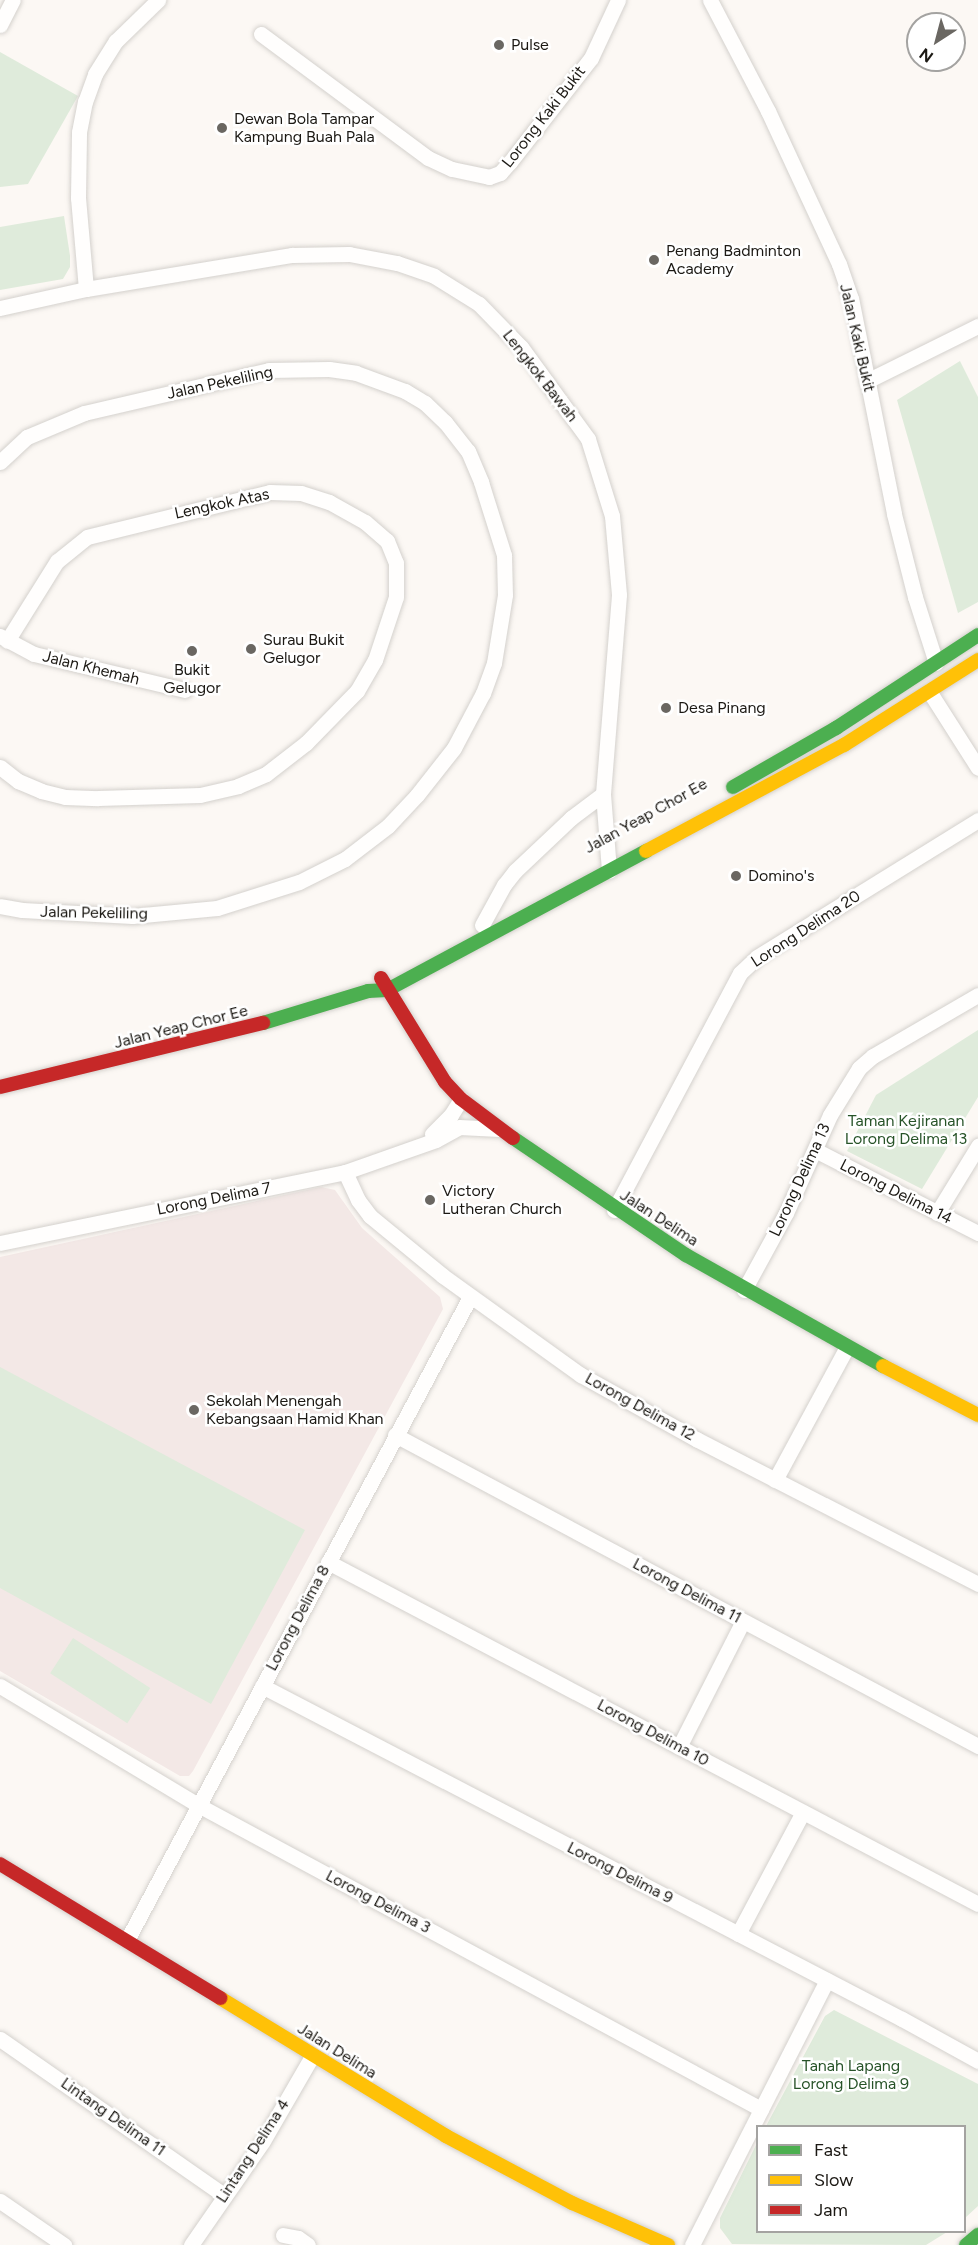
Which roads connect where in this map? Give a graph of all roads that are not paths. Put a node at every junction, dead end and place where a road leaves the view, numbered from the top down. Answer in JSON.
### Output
{"nodes":[{"id":1,"x":13,"y":0,"type":"edge"},
{"id":2,"x":158,"y":0,"type":"edge"},
{"id":3,"x":618,"y":0,"type":"edge"},
{"id":4,"x":710,"y":0,"type":"edge"},
{"id":5,"x":0,"y":25,"type":"edge"},
{"id":6,"x":261,"y":34,"type":"dead end"},
{"id":7,"x":86,"y":289,"type":"junction"},
{"id":8,"x":0,"y":308,"type":"edge"},
{"id":9,"x":978,"y":326,"type":"edge"},
{"id":10,"x":867,"y":381,"type":"junction"},
{"id":11,"x":0,"y":462,"type":"edge"},
{"id":12,"x":978,"y":635,"type":"edge"},
{"id":13,"x":3,"y":639,"type":"edge"},
{"id":14,"x":978,"y":660,"type":"edge"},
{"id":15,"x":936,"y":663,"type":"junction"},
{"id":16,"x":185,"y":690,"type":"dead end"},
{"id":17,"x":929,"y":691,"type":"junction"},
{"id":18,"x":0,"y":767,"type":"edge"},
{"id":19,"x":978,"y":768,"type":"edge"},
{"id":20,"x":603,"y":794,"type":"junction"},
{"id":21,"x":716,"y":797,"type":"dead end"},
{"id":22,"x":978,"y":820,"type":"edge"},
{"id":23,"x":665,"y":824,"type":"dead end"},
{"id":24,"x":607,"y":864,"type":"junction"},
{"id":25,"x":0,"y":906,"type":"edge"},
{"id":26,"x":482,"y":925,"type":"junction"},
{"id":27,"x":384,"y":984,"type":"junction"},
{"id":28,"x":978,"y":995,"type":"edge"},
{"id":29,"x":0,"y":1087,"type":"edge"},
{"id":30,"x":461,"y":1099,"type":"junction"},
{"id":31,"x":499,"y":1129,"type":"junction"},
{"id":32,"x":424,"y":1143,"type":"junction"},
{"id":33,"x":978,"y":1146,"type":"edge"},
{"id":34,"x":814,"y":1150,"type":"junction"},
{"id":35,"x":345,"y":1172,"type":"junction"},
{"id":36,"x":614,"y":1210,"type":"junction"},
{"id":37,"x":937,"y":1213,"type":"junction"},
{"id":38,"x":978,"y":1233,"type":"edge"},
{"id":39,"x":0,"y":1243,"type":"edge"},
{"id":40,"x":744,"y":1290,"type":"junction"},
{"id":41,"x":470,"y":1296,"type":"junction"},
{"id":42,"x":847,"y":1347,"type":"junction"},
{"id":43,"x":978,"y":1415,"type":"edge"},
{"id":44,"x":395,"y":1436,"type":"junction"},
{"id":45,"x":775,"y":1480,"type":"junction"},
{"id":46,"x":328,"y":1562,"type":"junction"},
{"id":47,"x":978,"y":1584,"type":"edge"},
{"id":48,"x":743,"y":1621,"type":"junction"},
{"id":49,"x":0,"y":1686,"type":"edge"},
{"id":50,"x":262,"y":1686,"type":"junction"},
{"id":51,"x":978,"y":1746,"type":"edge"},
{"id":52,"x":679,"y":1747,"type":"junction"},
{"id":53,"x":198,"y":1805,"type":"junction"},
{"id":54,"x":802,"y":1812,"type":"junction"},
{"id":55,"x":0,"y":1864,"type":"edge"},
{"id":56,"x":978,"y":1904,"type":"edge"},
{"id":57,"x":738,"y":1934,"type":"junction"},
{"id":58,"x":127,"y":1940,"type":"junction"},
{"id":59,"x":827,"y":1980,"type":"junction"},
{"id":60,"x":0,"y":2039,"type":"edge"},
{"id":61,"x":312,"y":2056,"type":"junction"},
{"id":62,"x":978,"y":2061,"type":"edge"},
{"id":63,"x":761,"y":2109,"type":"junction"},
{"id":64,"x":225,"y":2196,"type":"junction"},
{"id":65,"x":2,"y":2205,"type":"edge"},
{"id":66,"x":283,"y":2235,"type":"dead end"},
{"id":67,"x":978,"y":2235,"type":"edge"},
{"id":68,"x":64,"y":2245,"type":"edge"},
{"id":69,"x":191,"y":2245,"type":"edge"},
{"id":70,"x":308,"y":2245,"type":"edge"},
{"id":71,"x":668,"y":2245,"type":"edge"},
{"id":72,"x":692,"y":2245,"type":"edge"},
{"id":73,"x":966,"y":2245,"type":"edge"}],
"edges":[{"from":1,"to":5,"type":"street"},
{"from":2,"to":7,"type":"street"},
{"from":3,"to":6,"type":"street","name":"Lorong Kaki Bukit"},
{"from":4,"to":10,"type":"street","name":"Jalan Kaki Bukit"},
{"from":7,"to":8,"type":"street","name":"Lengkok Bawah"},
{"from":7,"to":20,"type":"street","name":"Lengkok Bawah"},
{"from":9,"to":10,"type":"street"},
{"from":10,"to":15,"type":"street","name":"Jalan Kaki Bukit"},
{"from":11,"to":25,"type":"street","name":"Jalan Pekeliling"},
{"from":12,"to":15,"type":"main road","name":"Jalan Yeap Chor Ee"},
{"from":13,"to":16,"type":"street","name":"Jalan Khemah"},
{"from":13,"to":18,"type":"street","name":"Lengkok Atas"},
{"from":14,"to":17,"type":"main road","name":"Jalan Yeap Chor Ee"},
{"from":15,"to":21,"type":"main road","name":"Jalan Yeap Chor Ee"},
{"from":17,"to":19,"type":"street"},
{"from":17,"to":24,"type":"main road","name":"Jalan Yeap Chor Ee"},
{"from":20,"to":24,"type":"street","name":"Lengkok Bawah"},
{"from":20,"to":26,"type":"street"},
{"from":22,"to":36,"type":"street","name":"Lorong Delima 20"},
{"from":23,"to":24,"type":"main road","name":"Jalan Yeap Chor Ee"},
{"from":24,"to":26,"type":"main road","name":"Jalan Yeap Chor Ee"},
{"from":24,"to":27,"type":"main road","name":"Jalan Yeap Chor Ee"},
{"from":26,"to":27,"type":"main road","name":"Jalan Yeap Chor Ee"},
{"from":27,"to":29,"type":"main road","name":"Jalan Yeap Chor Ee"},
{"from":27,"to":30,"type":"main road","name":"Jalan Delima"},
{"from":28,"to":34,"type":"street","name":"Lorong Delima 13"},
{"from":30,"to":31,"type":"main road","name":"Jalan Delima"},
{"from":30,"to":32,"type":"street","name":"Lorong Delima 7"},
{"from":31,"to":32,"type":"street","name":"Lorong Delima 7"},
{"from":31,"to":36,"type":"main road","name":"Jalan Delima"},
{"from":32,"to":35,"type":"street","name":"Lorong Delima 7"},
{"from":33,"to":37,"type":"street"},
{"from":34,"to":37,"type":"street","name":"Lorong Delima 14"},
{"from":34,"to":40,"type":"street","name":"Lorong Delima 13"},
{"from":35,"to":39,"type":"street","name":"Lorong Delima 7"},
{"from":35,"to":41,"type":"street","name":"Lorong Delima 12"},
{"from":36,"to":40,"type":"main road","name":"Jalan Delima"},
{"from":37,"to":38,"type":"street","name":"Lorong Delima 14"},
{"from":40,"to":42,"type":"main road","name":"Jalan Delima"},
{"from":41,"to":44,"type":"street","name":"Lorong Delima 8"},
{"from":41,"to":45,"type":"street","name":"Lorong Delima 12"},
{"from":42,"to":43,"type":"main road","name":"Jalan Delima"},
{"from":42,"to":45,"type":"street"},
{"from":44,"to":46,"type":"street","name":"Lorong Delima 8"},
{"from":44,"to":48,"type":"street","name":"Lorong Delima 11"},
{"from":45,"to":47,"type":"street","name":"Lorong Delima 12"},
{"from":46,"to":50,"type":"street","name":"Lorong Delima 8"},
{"from":46,"to":52,"type":"street","name":"Lorong Delima 10"},
{"from":48,"to":51,"type":"street","name":"Lorong Delima 11"},
{"from":48,"to":52,"type":"street"},
{"from":49,"to":53,"type":"street","name":"Lorong Delima 3"},
{"from":50,"to":53,"type":"street","name":"Lorong Delima 8"},
{"from":50,"to":57,"type":"street","name":"Lorong Delima 9"},
{"from":52,"to":54,"type":"street","name":"Lorong Delima 10"},
{"from":53,"to":58,"type":"street","name":"Lorong Delima 8"},
{"from":53,"to":63,"type":"street","name":"Lorong Delima 3"},
{"from":54,"to":56,"type":"street","name":"Lorong Delima 10"},
{"from":54,"to":57,"type":"street"},
{"from":55,"to":58,"type":"main road","name":"Jalan Delima"},
{"from":57,"to":59,"type":"street","name":"Lorong Delima 9"},
{"from":58,"to":61,"type":"main road","name":"Jalan Delima"},
{"from":59,"to":62,"type":"street","name":"Lorong Delima 9"},
{"from":59,"to":63,"type":"street"},
{"from":60,"to":64,"type":"street","name":"Lintang Delima 11"},
{"from":61,"to":64,"type":"street","name":"Lintang Delima 4"},
{"from":61,"to":71,"type":"main road","name":"Jalan Delima"},
{"from":63,"to":72,"type":"street"},
{"from":64,"to":69,"type":"street","name":"Lintang Delima 4"},
{"from":65,"to":68,"type":"street"},
{"from":66,"to":70,"type":"street"},
{"from":67,"to":73,"type":"main road"}]}
